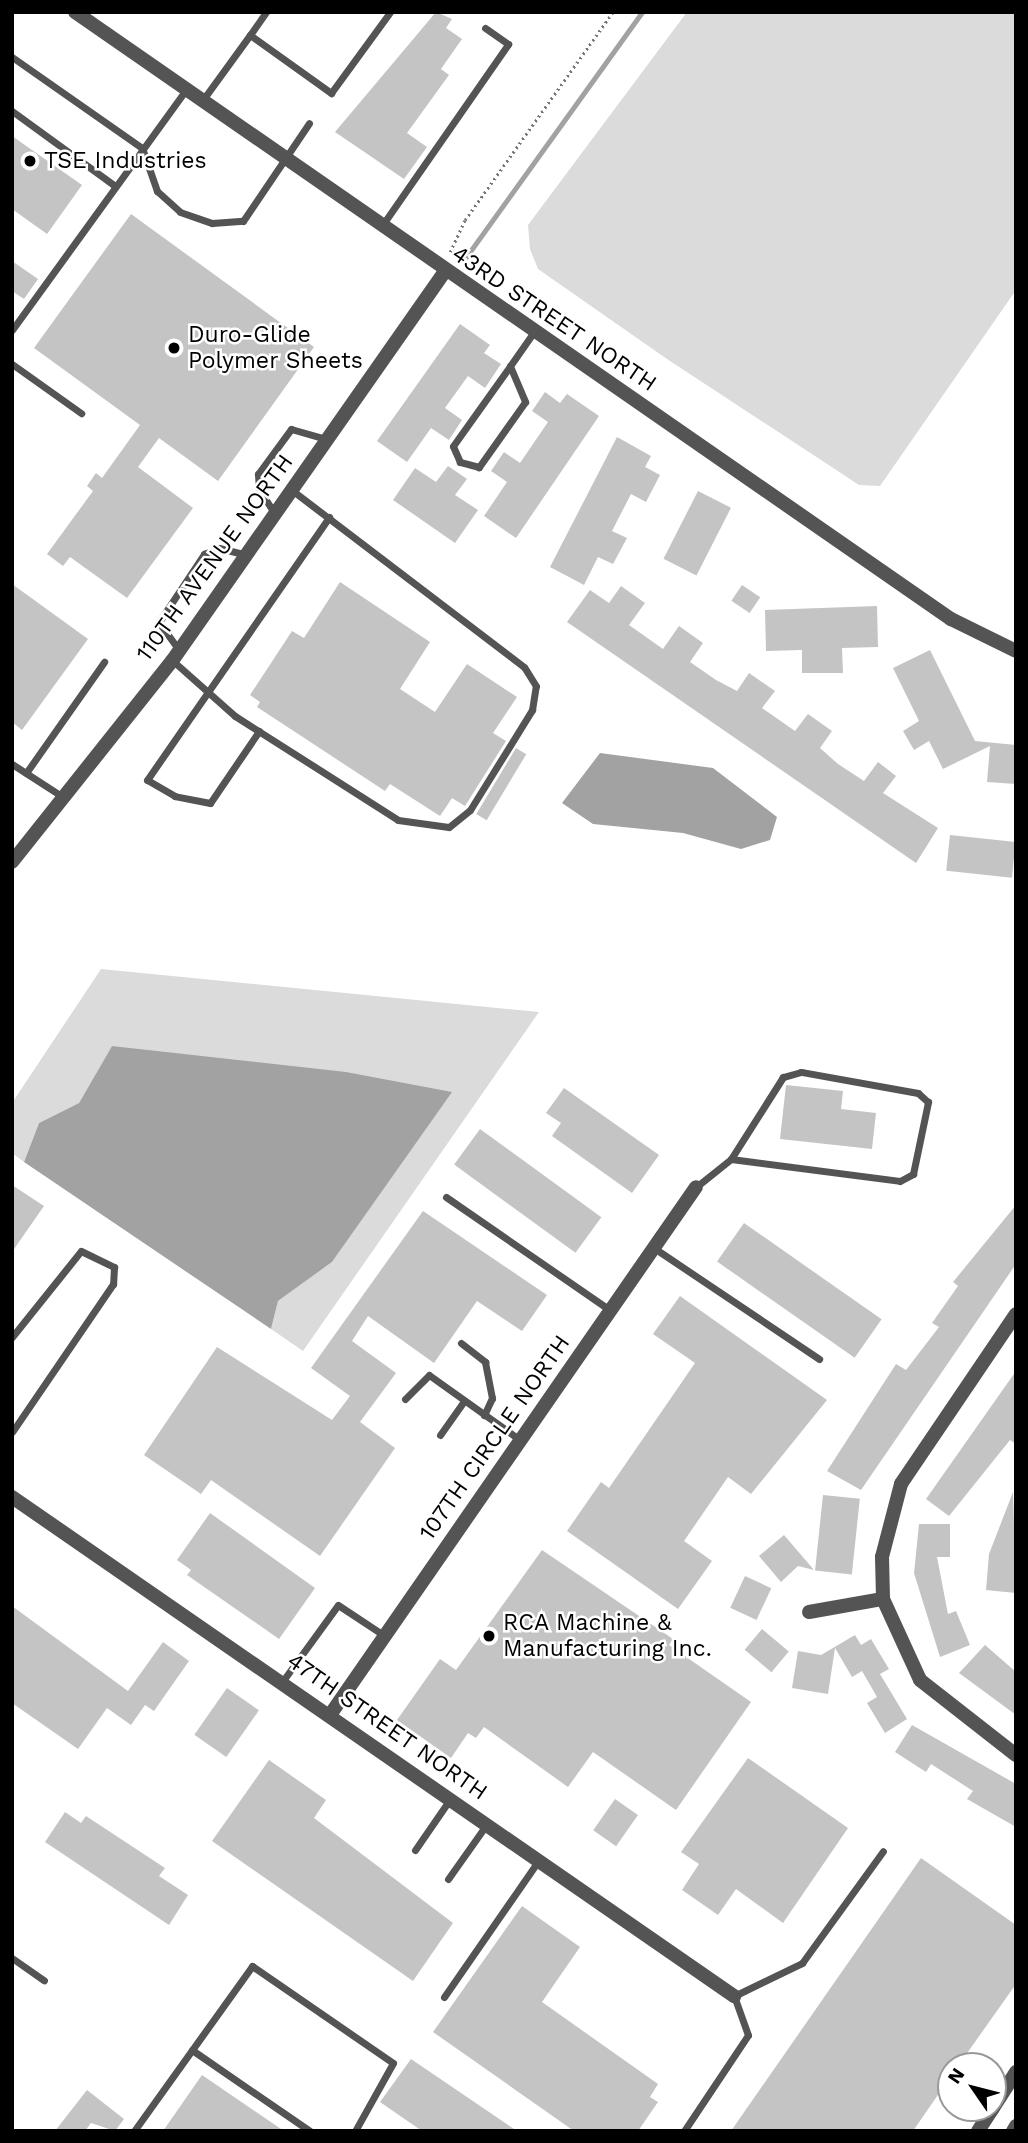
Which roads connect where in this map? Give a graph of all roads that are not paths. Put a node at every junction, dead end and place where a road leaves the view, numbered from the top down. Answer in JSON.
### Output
{"nodes":[{"id":1,"x":75,"y":12,"type":"edge"},
{"id":2,"x":266,"y":12,"type":"edge"},
{"id":3,"x":390,"y":12,"type":"edge"},
{"id":4,"x":485,"y":28,"type":"dead end"},
{"id":5,"x":250,"y":35,"type":"junction"},
{"id":6,"x":12,"y":57,"type":"edge"},
{"id":7,"x":186,"y":90,"type":"junction"},
{"id":8,"x":201,"y":102,"type":"junction"},
{"id":9,"x":12,"y":111,"type":"edge"},
{"id":10,"x":309,"y":123,"type":"dead end"},
{"id":11,"x":142,"y":148,"type":"junction"},
{"id":12,"x":283,"y":159,"type":"junction"},
{"id":13,"x":114,"y":184,"type":"junction"},
{"id":14,"x":381,"y":228,"type":"junction"},
{"id":15,"x":444,"y":272,"type":"junction"},
{"id":16,"x":12,"y":330,"type":"edge"},
{"id":17,"x":533,"y":333,"type":"junction"},
{"id":18,"x":12,"y":364,"type":"edge"},
{"id":19,"x":510,"y":366,"type":"junction"},
{"id":20,"x":81,"y":413,"type":"dead end"},
{"id":21,"x":328,"y":439,"type":"junction"},
{"id":22,"x":292,"y":491,"type":"junction"},
{"id":23,"x":275,"y":515,"type":"junction"},
{"id":24,"x":330,"y":517,"type":"junction"},
{"id":25,"x":247,"y":555,"type":"junction"},
{"id":26,"x":1016,"y":651,"type":"edge"},
{"id":27,"x":176,"y":655,"type":"junction"},
{"id":28,"x":104,"y":662,"type":"dead end"},
{"id":29,"x":209,"y":690,"type":"junction"},
{"id":30,"x":259,"y":731,"type":"junction"},
{"id":31,"x":12,"y":764,"type":"edge"},
{"id":32,"x":26,"y":773,"type":"junction"},
{"id":33,"x":63,"y":797,"type":"junction"},
{"id":34,"x":12,"y":862,"type":"edge"},
{"id":35,"x":731,"y":1159,"type":"junction"},
{"id":36,"x":696,"y":1187,"type":"joint"},
{"id":37,"x":446,"y":1197,"type":"dead end"},
{"id":38,"x":654,"y":1248,"type":"junction"},
{"id":39,"x":611,"y":1310,"type":"junction"},
{"id":40,"x":1016,"y":1314,"type":"edge"},
{"id":41,"x":12,"y":1337,"type":"edge"},
{"id":42,"x":461,"y":1343,"type":"dead end"},
{"id":43,"x":819,"y":1359,"type":"dead end"},
{"id":44,"x":405,"y":1399,"type":"dead end"},
{"id":45,"x":464,"y":1401,"type":"junction"},
{"id":46,"x":484,"y":1415,"type":"junction"},
{"id":47,"x":12,"y":1432,"type":"edge"},
{"id":48,"x":440,"y":1435,"type":"dead end"},
{"id":49,"x":521,"y":1441,"type":"junction"},
{"id":50,"x":12,"y":1497,"type":"edge"},
{"id":51,"x":883,"y":1599,"type":"junction"},
{"id":52,"x":809,"y":1612,"type":"dead end"},
{"id":53,"x":385,"y":1636,"type":"junction"},
{"id":54,"x":282,"y":1682,"type":"junction"},
{"id":55,"x":330,"y":1715,"type":"junction"},
{"id":56,"x":1016,"y":1755,"type":"edge"},
{"id":57,"x":450,"y":1799,"type":"junction"},
{"id":58,"x":487,"y":1824,"type":"junction"},
{"id":59,"x":415,"y":1850,"type":"dead end"},
{"id":60,"x":883,"y":1851,"type":"dead end"},
{"id":61,"x":539,"y":1860,"type":"junction"},
{"id":62,"x":448,"y":1879,"type":"dead end"},
{"id":63,"x":12,"y":1958,"type":"edge"},
{"id":64,"x":44,"y":1980,"type":"dead end"},
{"id":65,"x":734,"y":1996,"type":"junction"},
{"id":66,"x":444,"y":1997,"type":"dead end"},
{"id":67,"x":192,"y":2050,"type":"junction"},
{"id":68,"x":1016,"y":2126,"type":"edge"},
{"id":69,"x":134,"y":2131,"type":"edge"},
{"id":70,"x":310,"y":2131,"type":"edge"},
{"id":71,"x":355,"y":2131,"type":"edge"},
{"id":72,"x":684,"y":2131,"type":"edge"},
{"id":73,"x":1013,"y":2131,"type":"edge"}],
"edges":[{"from":1,"to":7,"type":"street","name":"43RD STREET NORTH"},
{"from":2,"to":5,"type":"lane"},
{"from":3,"to":5,"type":"lane"},
{"from":4,"to":14,"type":"lane"},
{"from":5,"to":8,"type":"lane"},
{"from":6,"to":11,"type":"lane"},
{"from":7,"to":8,"type":"street","name":"43RD STREET NORTH"},
{"from":7,"to":11,"type":"lane"},
{"from":8,"to":12,"type":"street","name":"43RD STREET NORTH"},
{"from":9,"to":13,"type":"lane"},
{"from":10,"to":12,"type":"lane"},
{"from":11,"to":12,"type":"lane"},
{"from":11,"to":13,"type":"lane"},
{"from":12,"to":14,"type":"street","name":"43RD STREET NORTH"},
{"from":13,"to":16,"type":"lane"},
{"from":14,"to":15,"type":"street","name":"43RD STREET NORTH"},
{"from":15,"to":17,"type":"street","name":"43RD STREET NORTH"},
{"from":15,"to":21,"type":"street","name":"110TH AVENUE NORTH"},
{"from":17,"to":19,"type":"lane"},
{"from":17,"to":26,"type":"street","name":"43RD STREET NORTH"},
{"from":18,"to":20,"type":"lane"},
{"from":19,"to":19,"type":"lane"},
{"from":21,"to":22,"type":"street","name":"110TH AVENUE NORTH"},
{"from":21,"to":23,"type":"lane"},
{"from":22,"to":23,"type":"street","name":"110TH AVENUE NORTH"},
{"from":22,"to":24,"type":"lane"},
{"from":23,"to":25,"type":"street","name":"110TH AVENUE NORTH"},
{"from":24,"to":29,"type":"lane"},
{"from":24,"to":30,"type":"lane"},
{"from":25,"to":27,"type":"street","name":"110TH AVENUE NORTH"},
{"from":25,"to":27,"type":"lane"},
{"from":27,"to":29,"type":"lane"},
{"from":27,"to":33,"type":"street","name":"110TH AVENUE NORTH"},
{"from":28,"to":32,"type":"lane"},
{"from":29,"to":30,"type":"lane"},
{"from":29,"to":30,"type":"lane"},
{"from":31,"to":32,"type":"lane"},
{"from":32,"to":33,"type":"lane"},
{"from":33,"to":34,"type":"street","name":"110TH AVENUE NORTH"},
{"from":35,"to":35,"type":"lane"},
{"from":35,"to":36,"type":"lane"},
{"from":36,"to":38,"type":"street","name":"107TH CIRCLE NORTH"},
{"from":37,"to":39,"type":"lane"},
{"from":38,"to":39,"type":"street","name":"107TH CIRCLE NORTH"},
{"from":38,"to":43,"type":"lane"},
{"from":39,"to":49,"type":"street","name":"107TH CIRCLE NORTH"},
{"from":40,"to":51,"type":"street"},
{"from":41,"to":47,"type":"lane"},
{"from":42,"to":46,"type":"lane"},
{"from":44,"to":45,"type":"lane"},
{"from":45,"to":46,"type":"lane"},
{"from":45,"to":48,"type":"lane"},
{"from":46,"to":49,"type":"lane"},
{"from":49,"to":53,"type":"street","name":"107TH CIRCLE NORTH"},
{"from":50,"to":54,"type":"street","name":"47TH STREET NORTH"},
{"from":51,"to":52,"type":"street"},
{"from":51,"to":56,"type":"street"},
{"from":53,"to":54,"type":"lane"},
{"from":53,"to":55,"type":"street","name":"107TH CIRCLE NORTH"},
{"from":54,"to":55,"type":"street","name":"47TH STREET NORTH"},
{"from":55,"to":57,"type":"street","name":"47TH STREET NORTH"},
{"from":57,"to":58,"type":"street","name":"47TH STREET NORTH"},
{"from":57,"to":59,"type":"lane"},
{"from":58,"to":61,"type":"street","name":"47TH STREET NORTH"},
{"from":58,"to":62,"type":"lane"},
{"from":60,"to":65,"type":"lane"},
{"from":61,"to":65,"type":"street","name":"47TH STREET NORTH"},
{"from":61,"to":66,"type":"lane"},
{"from":63,"to":64,"type":"lane"},
{"from":65,"to":72,"type":"lane"},
{"from":67,"to":69,"type":"lane"},
{"from":67,"to":70,"type":"lane"},
{"from":67,"to":71,"type":"lane"},
{"from":68,"to":73,"type":"street"}]}
